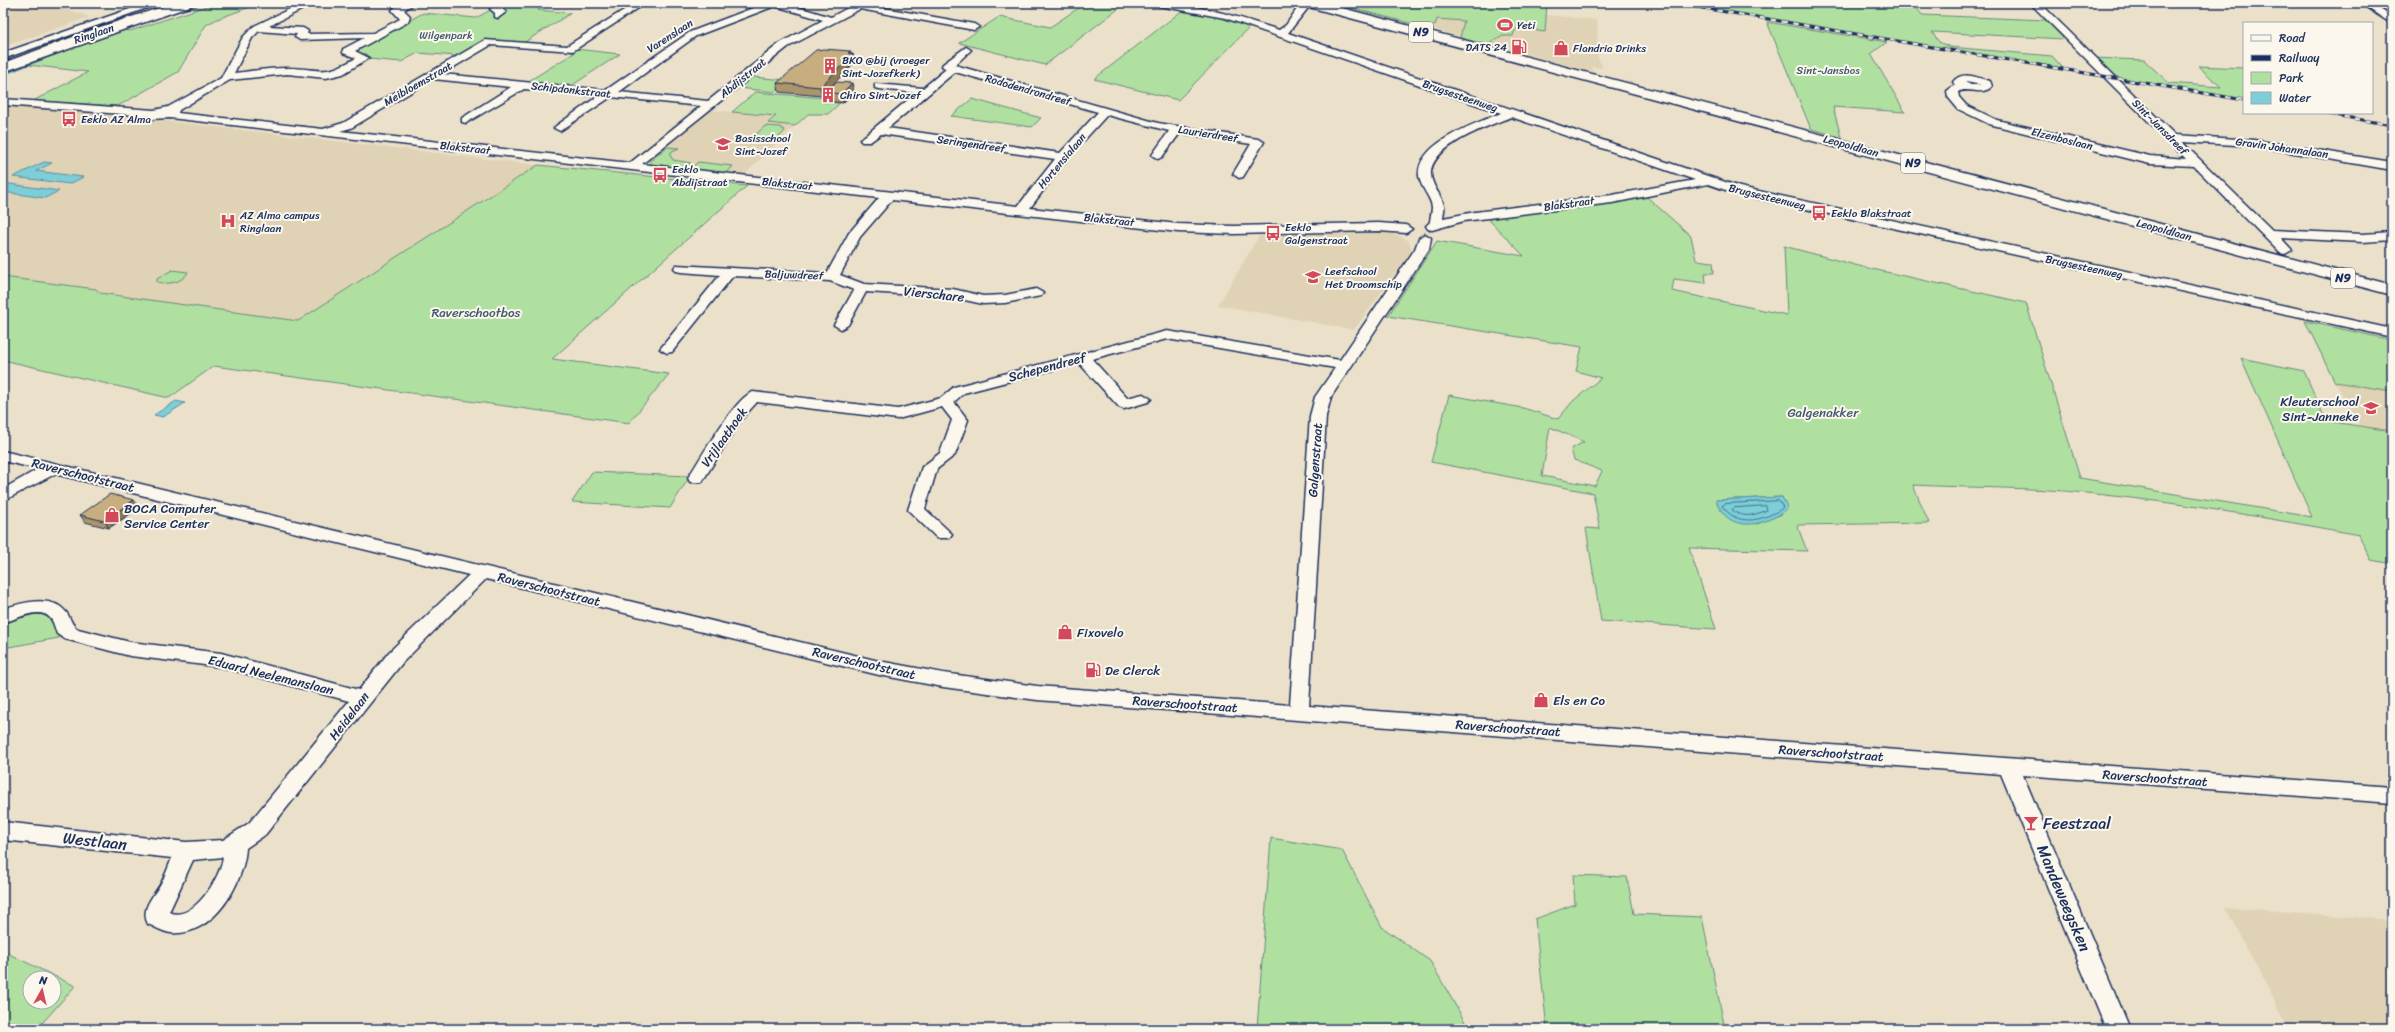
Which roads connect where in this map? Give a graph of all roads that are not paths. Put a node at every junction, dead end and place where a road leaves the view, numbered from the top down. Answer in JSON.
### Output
{"nodes":[{"id":1,"x":156,"y":3,"type":"edge"},
{"id":2,"x":187,"y":3,"type":"edge"},
{"id":3,"x":310,"y":3,"type":"edge"},
{"id":4,"x":410,"y":3,"type":"edge"},
{"id":5,"x":501,"y":3,"type":"edge"},
{"id":6,"x":641,"y":3,"type":"edge"},
{"id":7,"x":775,"y":3,"type":"edge"},
{"id":8,"x":1159,"y":3,"type":"edge"},
{"id":9,"x":1308,"y":3,"type":"edge"},
{"id":10,"x":2035,"y":3,"type":"edge"},
{"id":11,"x":2366,"y":3,"type":"edge"},
{"id":12,"x":861,"y":5,"type":"edge"},
{"id":13,"x":498,"y":15,"type":"dead end"},
{"id":14,"x":832,"y":20,"type":"junction"},
{"id":15,"x":2392,"y":21,"type":"edge"},
{"id":16,"x":974,"y":27,"type":"dead end"},
{"id":17,"x":257,"y":28,"type":"junction"},
{"id":18,"x":1281,"y":33,"type":"junction"},
{"id":19,"x":375,"y":35,"type":"junction"},
{"id":20,"x":966,"y":50,"type":"dead end"},
{"id":21,"x":3,"y":56,"type":"edge"},
{"id":22,"x":3,"y":68,"type":"edge"},
{"id":23,"x":953,"y":68,"type":"junction"},
{"id":24,"x":431,"y":76,"type":"junction"},
{"id":25,"x":227,"y":77,"type":"junction"},
{"id":26,"x":1962,"y":85,"type":"dead end"},
{"id":27,"x":522,"y":86,"type":"junction"},
{"id":28,"x":879,"y":86,"type":"dead end"},
{"id":29,"x":924,"y":91,"type":"junction"},
{"id":30,"x":607,"y":94,"type":"junction"},
{"id":31,"x":4,"y":102,"type":"dead end"},
{"id":32,"x":710,"y":104,"type":"junction"},
{"id":33,"x":170,"y":112,"type":"junction"},
{"id":34,"x":1510,"y":113,"type":"junction"},
{"id":35,"x":1101,"y":115,"type":"junction"},
{"id":36,"x":466,"y":120,"type":"dead end"},
{"id":37,"x":560,"y":128,"type":"dead end"},
{"id":38,"x":1177,"y":129,"type":"junction"},
{"id":39,"x":346,"y":130,"type":"junction"},
{"id":40,"x":879,"y":130,"type":"junction"},
{"id":41,"x":2172,"y":138,"type":"junction"},
{"id":42,"x":866,"y":140,"type":"dead end"},
{"id":43,"x":1158,"y":155,"type":"dead end"},
{"id":44,"x":1063,"y":157,"type":"junction"},
{"id":45,"x":2197,"y":163,"type":"junction"},
{"id":46,"x":2392,"y":166,"type":"edge"},
{"id":47,"x":632,"y":167,"type":"junction"},
{"id":48,"x":1239,"y":174,"type":"dead end"},
{"id":49,"x":1705,"y":181,"type":"junction"},
{"id":50,"x":888,"y":196,"type":"junction"},
{"id":51,"x":1021,"y":211,"type":"junction"},
{"id":52,"x":1422,"y":225,"type":"junction"},
{"id":53,"x":2270,"y":234,"type":"junction"},
{"id":54,"x":2392,"y":236,"type":"edge"},
{"id":55,"x":1425,"y":238,"type":"junction"},
{"id":56,"x":2285,"y":250,"type":"dead end"},
{"id":57,"x":681,"y":268,"type":"dead end"},
{"id":58,"x":730,"y":272,"type":"junction"},
{"id":59,"x":832,"y":277,"type":"junction"},
{"id":60,"x":862,"y":288,"type":"junction"},
{"id":61,"x":2392,"y":290,"type":"edge"},
{"id":62,"x":1036,"y":293,"type":"dead end"},
{"id":63,"x":841,"y":325,"type":"dead end"},
{"id":64,"x":2392,"y":333,"type":"edge"},
{"id":65,"x":667,"y":350,"type":"dead end"},
{"id":66,"x":1082,"y":358,"type":"junction"},
{"id":67,"x":1343,"y":365,"type":"junction"},
{"id":68,"x":753,"y":397,"type":"joint"},
{"id":69,"x":1143,"y":399,"type":"dead end"},
{"id":70,"x":946,"y":402,"type":"junction"},
{"id":71,"x":3,"y":456,"type":"edge"},
{"id":72,"x":53,"y":468,"type":"junction"},
{"id":73,"x":696,"y":478,"type":"dead end"},
{"id":74,"x":3,"y":496,"type":"edge"},
{"id":75,"x":943,"y":534,"type":"dead end"},
{"id":76,"x":483,"y":572,"type":"junction"},
{"id":77,"x":3,"y":617,"type":"edge"},
{"id":78,"x":363,"y":698,"type":"junction"},
{"id":79,"x":1299,"y":712,"type":"junction"},
{"id":80,"x":2009,"y":767,"type":"junction"},
{"id":81,"x":2392,"y":795,"type":"edge"},
{"id":82,"x":3,"y":831,"type":"edge"},
{"id":83,"x":235,"y":846,"type":"junction"},
{"id":84,"x":186,"y":851,"type":"junction"},
{"id":85,"x":212,"y":851,"type":"joint"},
{"id":86,"x":2118,"y":1029,"type":"edge"}],
"edges":[{"from":1,"to":21,"type":"street"},
{"from":2,"to":22,"type":"main road","name":"Ringlaan"},
{"from":3,"to":17,"type":"street"},
{"from":4,"to":19,"type":"street"},
{"from":5,"to":13,"type":"street"},
{"from":6,"to":24,"type":"street","name":"Meibloemstraat"},
{"from":7,"to":14,"type":"street"},
{"from":7,"to":30,"type":"street","name":"Varenslaan"},
{"from":8,"to":18,"type":"street","name":"Brugsesteenweg"},
{"from":9,"to":18,"type":"street"},
{"from":9,"to":61,"type":"main road","name":"Leopoldlaan","number":"N9"},
{"from":10,"to":41,"type":"street","name":"Sint-Jansdreef"},
{"from":11,"to":15,"type":"street"},
{"from":12,"to":14,"type":"street","name":"Abdijstraat"},
{"from":12,"to":16,"type":"street"},
{"from":14,"to":32,"type":"street","name":"Abdijstraat"},
{"from":17,"to":19,"type":"street"},
{"from":17,"to":25,"type":"street"},
{"from":18,"to":34,"type":"street","name":"Brugsesteenweg"},
{"from":19,"to":25,"type":"street"},
{"from":20,"to":23,"type":"street"},
{"from":23,"to":29,"type":"street"},
{"from":23,"to":35,"type":"street","name":"Rododendrondreef"},
{"from":24,"to":27,"type":"street","name":"Schipdonkstraat"},
{"from":24,"to":39,"type":"street","name":"Meibloemstraat"},
{"from":25,"to":33,"type":"street"},
{"from":26,"to":45,"type":"street","name":"Elzenboslaan"},
{"from":27,"to":30,"type":"street","name":"Schipdonkstraat"},
{"from":27,"to":36,"type":"street"},
{"from":28,"to":29,"type":"street"},
{"from":29,"to":40,"type":"street"},
{"from":30,"to":32,"type":"street","name":"Schipdonkstraat"},
{"from":30,"to":37,"type":"street","name":"Varenslaan"},
{"from":31,"to":33,"type":"street","name":"Blakstraat"},
{"from":32,"to":47,"type":"street","name":"Abdijstraat"},
{"from":33,"to":39,"type":"street","name":"Blakstraat"},
{"from":34,"to":49,"type":"street","name":"Brugsesteenweg"},
{"from":34,"to":52,"type":"street"},
{"from":35,"to":38,"type":"street","name":"Laurierdreef"},
{"from":35,"to":44,"type":"street","name":"Hortensialaan"},
{"from":38,"to":43,"type":"street"},
{"from":38,"to":48,"type":"street","name":"Laurierdreef"},
{"from":39,"to":47,"type":"street","name":"Blakstraat"},
{"from":40,"to":42,"type":"street"},
{"from":40,"to":44,"type":"street","name":"Seringendreef"},
{"from":41,"to":45,"type":"street","name":"Sint-Jansdreef"},
{"from":41,"to":46,"type":"street","name":"Gravin Johannalaan"},
{"from":44,"to":51,"type":"street","name":"Hortensialaan"},
{"from":45,"to":53,"type":"street","name":"Sint-Jansdreef"},
{"from":47,"to":50,"type":"street","name":"Blakstraat"},
{"from":49,"to":52,"type":"street","name":"Blakstraat"},
{"from":49,"to":64,"type":"street","name":"Brugsesteenweg"},
{"from":50,"to":51,"type":"street","name":"Blakstraat"},
{"from":50,"to":59,"type":"street","name":"Baljuwdreef"},
{"from":51,"to":52,"type":"street","name":"Blakstraat"},
{"from":52,"to":55,"type":"street","name":"Galgenstraat"},
{"from":52,"to":55,"type":"street"},
{"from":53,"to":54,"type":"street"},
{"from":53,"to":56,"type":"street","name":"Sint-Jansdreef"},
{"from":55,"to":67,"type":"street","name":"Galgenstraat"},
{"from":57,"to":58,"type":"street","name":"Baljuwdreef"},
{"from":58,"to":59,"type":"street","name":"Baljuwdreef"},
{"from":58,"to":65,"type":"street"},
{"from":59,"to":60,"type":"street","name":"Vierschare"},
{"from":60,"to":62,"type":"street","name":"Vierschare"},
{"from":60,"to":63,"type":"street"},
{"from":66,"to":67,"type":"street","name":"Schependreef"},
{"from":66,"to":69,"type":"street"},
{"from":66,"to":70,"type":"street","name":"Schependreef"},
{"from":67,"to":79,"type":"street","name":"Galgenstraat"},
{"from":68,"to":70,"type":"street","name":"Schependreef"},
{"from":68,"to":73,"type":"street","name":"Vrijlaathoek"},
{"from":70,"to":75,"type":"street"},
{"from":71,"to":72,"type":"street","name":"Raverschootstraat"},
{"from":72,"to":74,"type":"street"},
{"from":72,"to":76,"type":"street","name":"Raverschootstraat"},
{"from":76,"to":78,"type":"street","name":"Heidelaan"},
{"from":76,"to":79,"type":"street","name":"Raverschootstraat"},
{"from":77,"to":78,"type":"street","name":"Eduard Neelemanslaan"},
{"from":78,"to":83,"type":"street","name":"Heidelaan"},
{"from":79,"to":80,"type":"street","name":"Raverschootstraat"},
{"from":80,"to":81,"type":"street","name":"Raverschootstraat"},
{"from":80,"to":86,"type":"street","name":"Mandeweegsken"},
{"from":82,"to":84,"type":"street","name":"Westlaan"},
{"from":83,"to":84,"type":"street"},
{"from":83,"to":85,"type":"street","name":"Heidelaan"},
{"from":84,"to":85,"type":"street","name":"Westlaan"}]}
